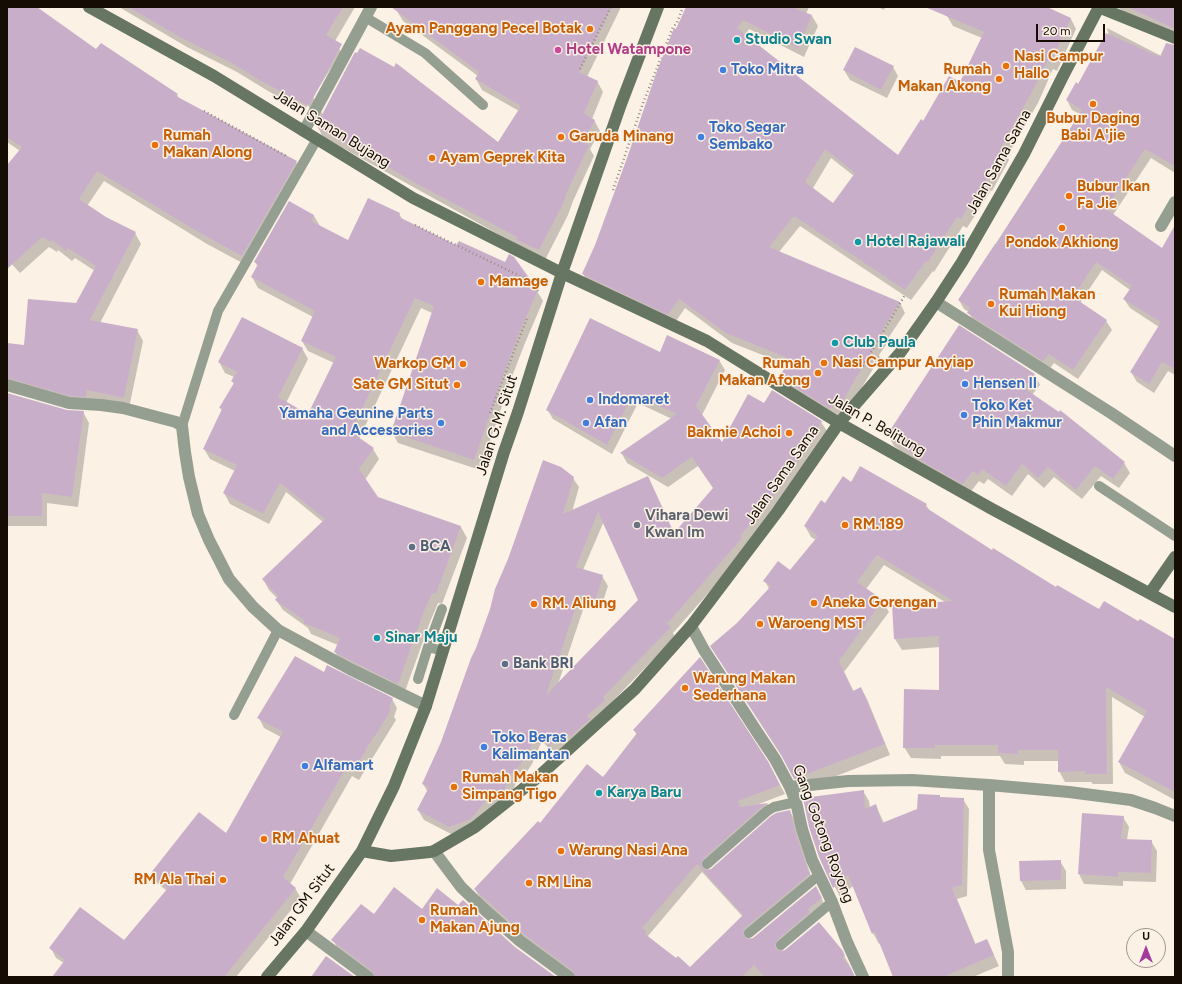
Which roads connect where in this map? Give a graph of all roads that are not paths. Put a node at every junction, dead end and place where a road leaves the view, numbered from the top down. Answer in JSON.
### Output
{"nodes":[{"id":1,"x":89,"y":7,"type":"edge"},
{"id":2,"x":658,"y":7,"type":"edge"},
{"id":3,"x":1098,"y":7,"type":"edge"},
{"id":4,"x":368,"y":12,"type":"edge"},
{"id":5,"x":1175,"y":38,"type":"edge"},
{"id":6,"x":483,"y":105,"type":"dead end"},
{"id":7,"x":304,"y":131,"type":"junction"},
{"id":8,"x":317,"y":139,"type":"junction"},
{"id":9,"x":1175,"y":202,"type":"edge"},
{"id":10,"x":1161,"y":226,"type":"dead end"},
{"id":11,"x":562,"y":273,"type":"junction"},
{"id":12,"x":936,"y":302,"type":"junction"},
{"id":13,"x":7,"y":385,"type":"edge"},
{"id":14,"x":839,"y":423,"type":"junction"},
{"id":15,"x":182,"y":426,"type":"junction"},
{"id":16,"x":1175,"y":456,"type":"edge"},
{"id":17,"x":1099,"y":486,"type":"dead end"},
{"id":18,"x":1175,"y":536,"type":"edge"},
{"id":19,"x":1175,"y":557,"type":"edge"},
{"id":20,"x":1150,"y":593,"type":"junction"},
{"id":21,"x":1175,"y":607,"type":"edge"},
{"id":22,"x":442,"y":609,"type":"dead end"},
{"id":23,"x":691,"y":626,"type":"junction"},
{"id":24,"x":278,"y":630,"type":"junction"},
{"id":25,"x":428,"y":647,"type":"junction"},
{"id":26,"x":443,"y":651,"type":"junction"},
{"id":27,"x":418,"y":679,"type":"dead end"},
{"id":28,"x":426,"y":706,"type":"junction"},
{"id":29,"x":234,"y":715,"type":"dead end"},
{"id":30,"x":988,"y":785,"type":"junction"},
{"id":31,"x":790,"y":787,"type":"junction"},
{"id":32,"x":796,"y":802,"type":"junction"},
{"id":33,"x":1175,"y":816,"type":"edge"},
{"id":34,"x":362,"y":851,"type":"junction"},
{"id":35,"x":434,"y":851,"type":"junction"},
{"id":36,"x":707,"y":864,"type":"dead end"},
{"id":37,"x":819,"y":875,"type":"junction"},
{"id":38,"x":832,"y":902,"type":"junction"},
{"id":39,"x":306,"y":931,"type":"junction"},
{"id":40,"x":749,"y":933,"type":"dead end"},
{"id":41,"x":781,"y":945,"type":"dead end"},
{"id":42,"x":267,"y":977,"type":"edge"},
{"id":43,"x":368,"y":977,"type":"edge"},
{"id":44,"x":569,"y":977,"type":"edge"},
{"id":45,"x":864,"y":977,"type":"edge"},
{"id":46,"x":1008,"y":977,"type":"edge"}],
"edges":[{"from":1,"to":7,"type":"street","name":"Jalan Saman Bujang"},
{"from":2,"to":11,"type":"street","name":"Jalan G.M. Situt"},
{"from":3,"to":5,"type":"street"},
{"from":3,"to":12,"type":"street","name":"Jalan Sama Sama"},
{"from":4,"to":6,"type":"lane"},
{"from":4,"to":7,"type":"street"},
{"from":7,"to":8,"type":"street","name":"Jalan Saman Bujang"},
{"from":8,"to":11,"type":"street","name":"Jalan Saman Bujang"},
{"from":8,"to":15,"type":"lane"},
{"from":9,"to":10,"type":"street"},
{"from":11,"to":14,"type":"street","name":"Jalan P. Belitung"},
{"from":11,"to":26,"type":"street","name":"Jalan G.M. Situt"},
{"from":12,"to":14,"type":"street","name":"Jalan Sama Sama"},
{"from":12,"to":16,"type":"street"},
{"from":13,"to":15,"type":"street"},
{"from":14,"to":20,"type":"street","name":"Jalan P. Belitung"},
{"from":14,"to":23,"type":"street","name":"Jalan Sama Sama"},
{"from":15,"to":24,"type":"street"},
{"from":17,"to":18,"type":"lane"},
{"from":19,"to":20,"type":"street"},
{"from":20,"to":21,"type":"street","name":"Jalan P. Belitung"},
{"from":22,"to":25,"type":"lane"},
{"from":23,"to":31,"type":"street","name":"Gang Gotong Royong"},
{"from":23,"to":35,"type":"street","name":"Jalan Sama Sama"},
{"from":24,"to":28,"type":"street"},
{"from":24,"to":29,"type":"lane"},
{"from":25,"to":26,"type":"lane"},
{"from":25,"to":27,"type":"lane"},
{"from":26,"to":28,"type":"street","name":"Jalan G.M. Situt"},
{"from":28,"to":34,"type":"street","name":"Jalan G.M. Situt"},
{"from":30,"to":31,"type":"street"},
{"from":30,"to":33,"type":"street"},
{"from":30,"to":46,"type":"street"},
{"from":31,"to":32,"type":"street","name":"Gang Gotong Royong"},
{"from":32,"to":36,"type":"lane"},
{"from":32,"to":37,"type":"street","name":"Gang Gotong Royong"},
{"from":34,"to":35,"type":"street","name":"Jalan Sama Sama"},
{"from":34,"to":39,"type":"street","name":"Jalan GM Situt"},
{"from":35,"to":44,"type":"street"},
{"from":37,"to":38,"type":"street","name":"Gang Gotong Royong"},
{"from":37,"to":40,"type":"lane"},
{"from":38,"to":41,"type":"lane"},
{"from":38,"to":45,"type":"street","name":"Gang Gotong Royong"},
{"from":39,"to":42,"type":"street","name":"Jalan GM Situt"},
{"from":39,"to":43,"type":"street"}]}
